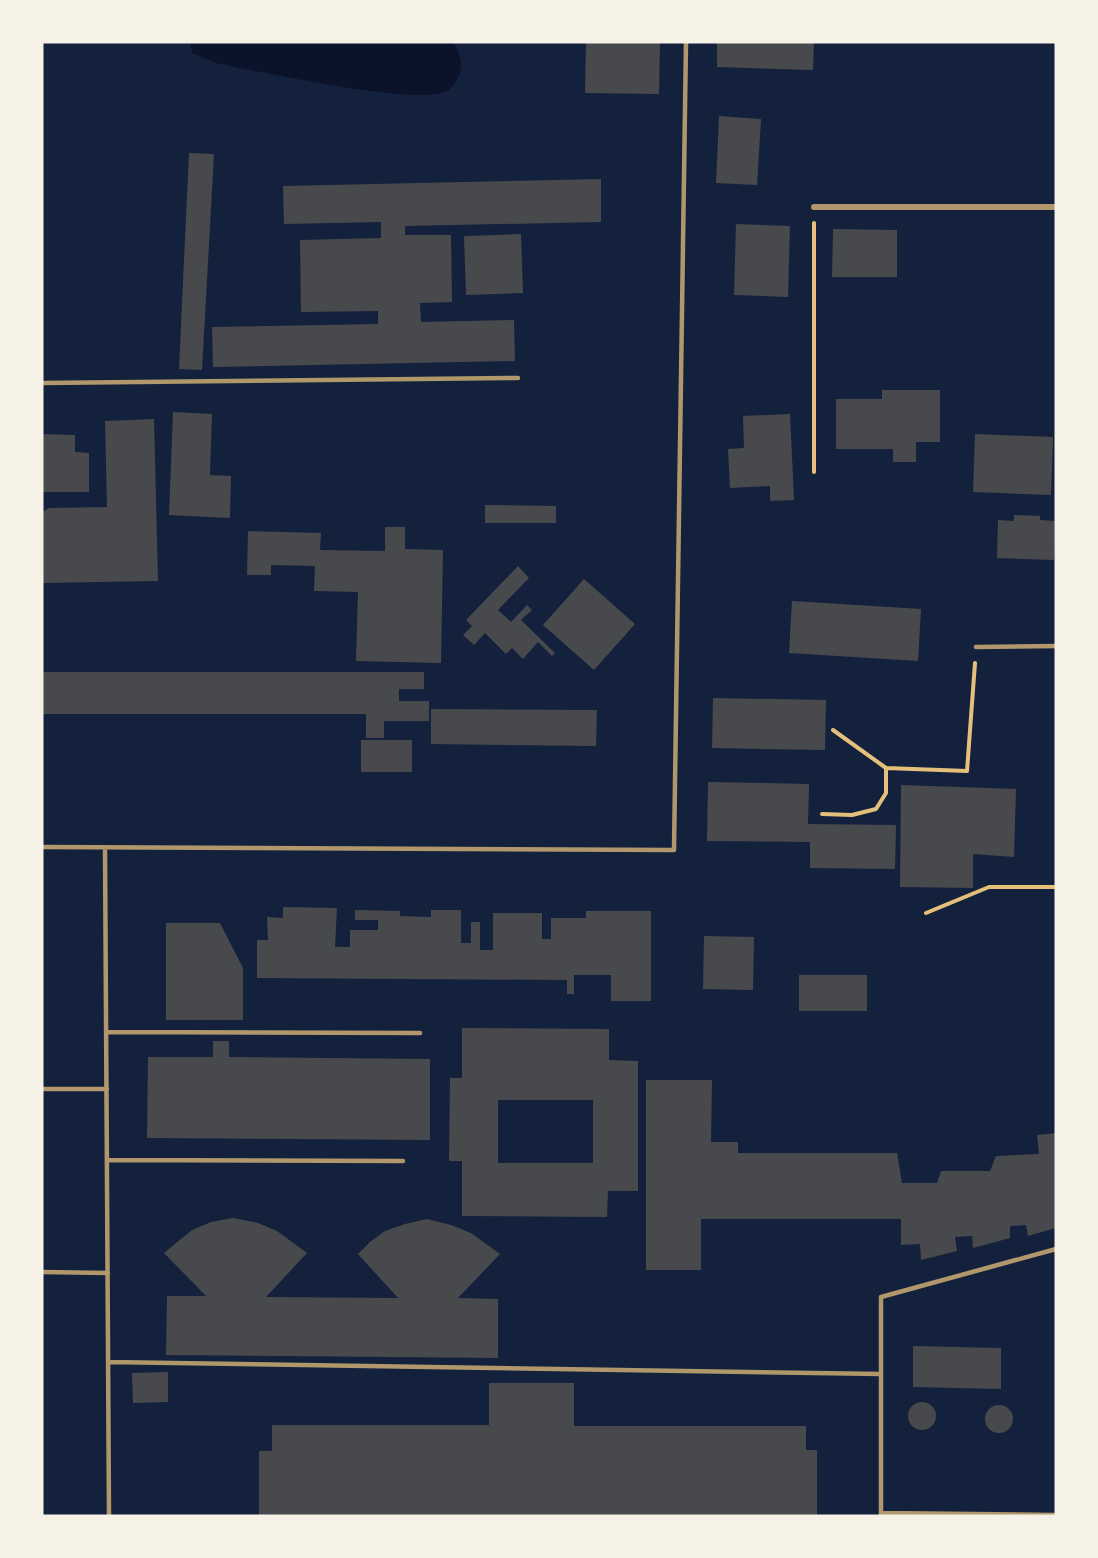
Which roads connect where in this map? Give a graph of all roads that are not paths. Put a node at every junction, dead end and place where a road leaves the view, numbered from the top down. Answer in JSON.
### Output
{"nodes":[{"id":1,"x":686,"y":42,"type":"edge"},
{"id":2,"x":814,"y":207,"type":"road end"},
{"id":3,"x":1056,"y":207,"type":"edge"},
{"id":4,"x":518,"y":378,"type":"dead end"},
{"id":5,"x":42,"y":383,"type":"edge"},
{"id":6,"x":1056,"y":646,"type":"edge"},
{"id":7,"x":976,"y":647,"type":"road end"},
{"id":8,"x":42,"y":847,"type":"edge"},
{"id":9,"x":105,"y":848,"type":"junction"},
{"id":10,"x":106,"y":1032,"type":"junction"},
{"id":11,"x":420,"y":1033,"type":"dead end"},
{"id":12,"x":42,"y":1089,"type":"edge"},
{"id":13,"x":107,"y":1089,"type":"junction"},
{"id":14,"x":107,"y":1160,"type":"junction"},
{"id":15,"x":403,"y":1161,"type":"dead end"},
{"id":16,"x":1056,"y":1249,"type":"edge"},
{"id":17,"x":42,"y":1272,"type":"edge"},
{"id":18,"x":108,"y":1273,"type":"junction"},
{"id":19,"x":108,"y":1362,"type":"junction"},
{"id":20,"x":881,"y":1374,"type":"junction"},
{"id":21,"x":881,"y":1515,"type":"edge"},
{"id":22,"x":1056,"y":1515,"type":"edge"},
{"id":23,"x":109,"y":1516,"type":"edge"}],
"edges":[{"from":1,"to":9,"type":"lane"},
{"from":2,"to":3,"type":"street"},
{"from":4,"to":5,"type":"lane"},
{"from":6,"to":7,"type":"lane"},
{"from":8,"to":9,"type":"lane"},
{"from":9,"to":10,"type":"lane"},
{"from":10,"to":11,"type":"lane"},
{"from":10,"to":13,"type":"lane"},
{"from":12,"to":13,"type":"lane"},
{"from":13,"to":14,"type":"lane"},
{"from":14,"to":15,"type":"lane"},
{"from":14,"to":18,"type":"lane"},
{"from":16,"to":20,"type":"lane"},
{"from":17,"to":18,"type":"lane"},
{"from":18,"to":19,"type":"lane"},
{"from":19,"to":20,"type":"lane"},
{"from":19,"to":23,"type":"lane"},
{"from":20,"to":21,"type":"lane"},
{"from":21,"to":22,"type":"lane"}]}
